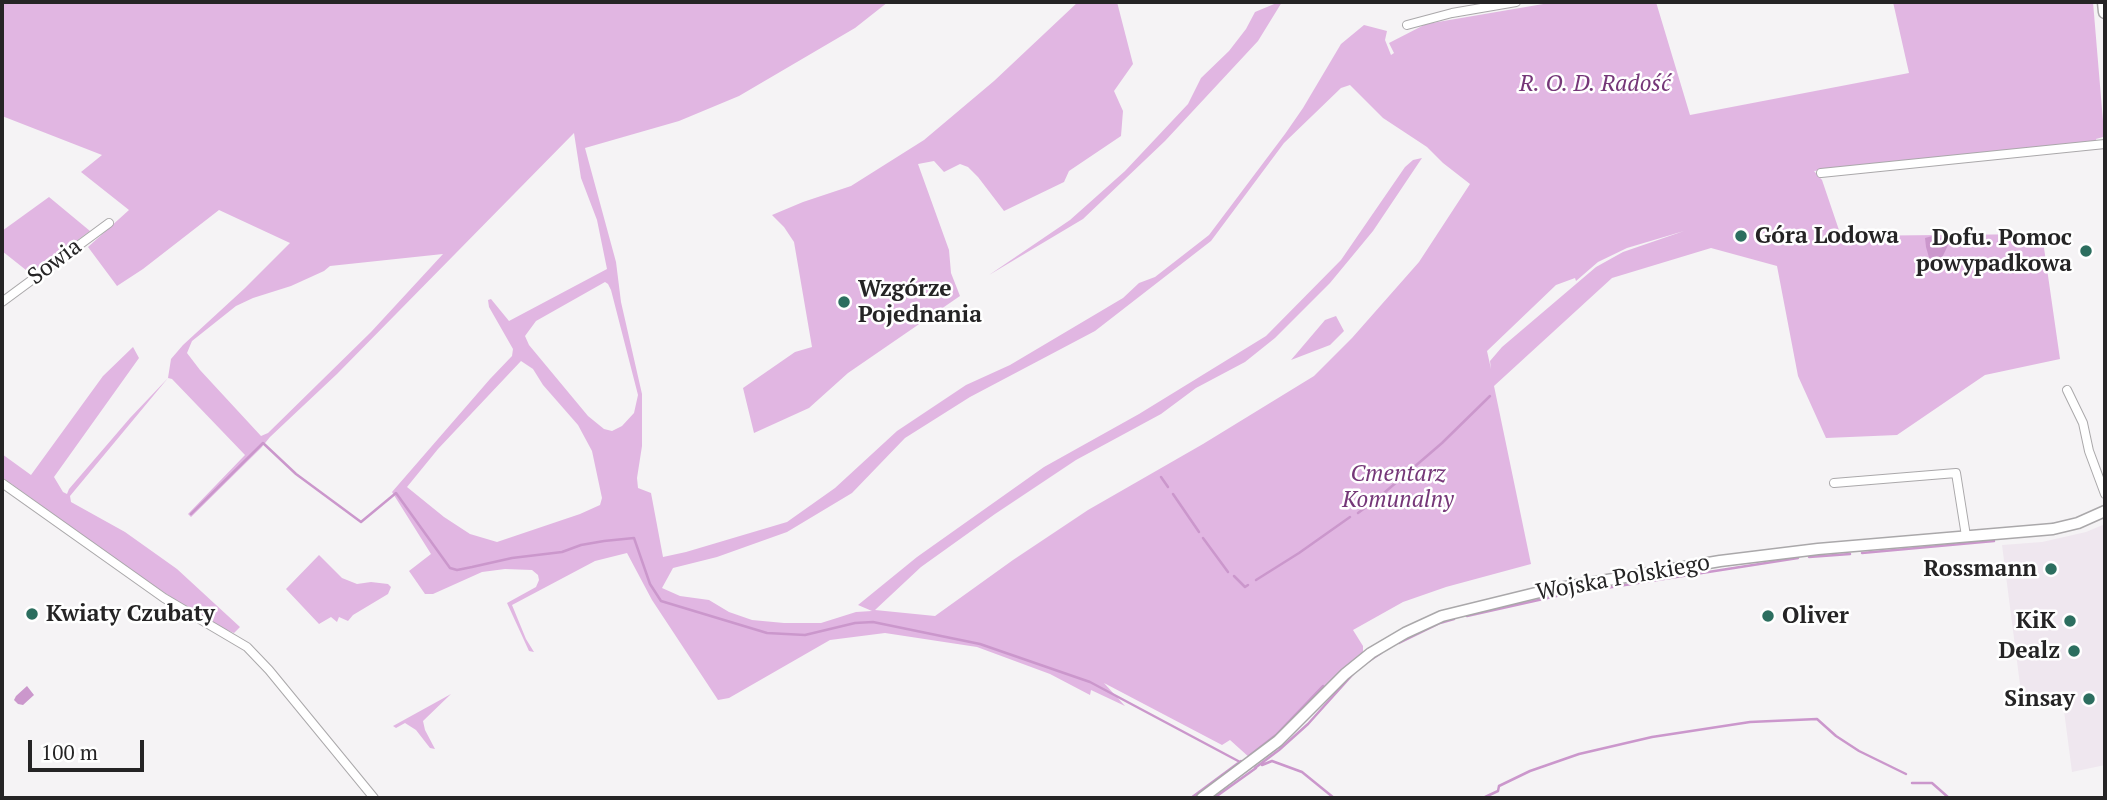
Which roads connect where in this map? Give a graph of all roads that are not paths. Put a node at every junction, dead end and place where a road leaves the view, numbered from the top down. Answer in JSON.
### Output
{"nodes":[{"id":1,"x":1516,"y":2,"type":"edge"},
{"id":2,"x":2104,"y":2,"type":"edge"},
{"id":3,"x":2105,"y":12,"type":"edge"},
{"id":4,"x":1407,"y":25,"type":"dead end"},
{"id":5,"x":2105,"y":144,"type":"edge"},
{"id":6,"x":1821,"y":173,"type":"dead end"},
{"id":7,"x":109,"y":223,"type":"dead end"},
{"id":8,"x":2,"y":302,"type":"edge"},
{"id":9,"x":2067,"y":390,"type":"dead end"},
{"id":10,"x":2,"y":483,"type":"edge"},
{"id":11,"x":1834,"y":483,"type":"dead end"},
{"id":12,"x":2105,"y":494,"type":"edge"},
{"id":13,"x":2105,"y":511,"type":"edge"},
{"id":14,"x":1966,"y":536,"type":"junction"},
{"id":15,"x":374,"y":798,"type":"edge"},
{"id":16,"x":1202,"y":798,"type":"edge"}],
"edges":[{"from":1,"to":4,"type":"street"},
{"from":2,"to":3,"type":"main road"},
{"from":5,"to":6,"type":"street"},
{"from":7,"to":8,"type":"street","name":"Sowia"},
{"from":9,"to":12,"type":"street"},
{"from":10,"to":15,"type":"street"},
{"from":11,"to":14,"type":"street"},
{"from":13,"to":14,"type":"street","name":"Wojska Polskiego"},
{"from":14,"to":16,"type":"street","name":"Wojska Polskiego"}]}
